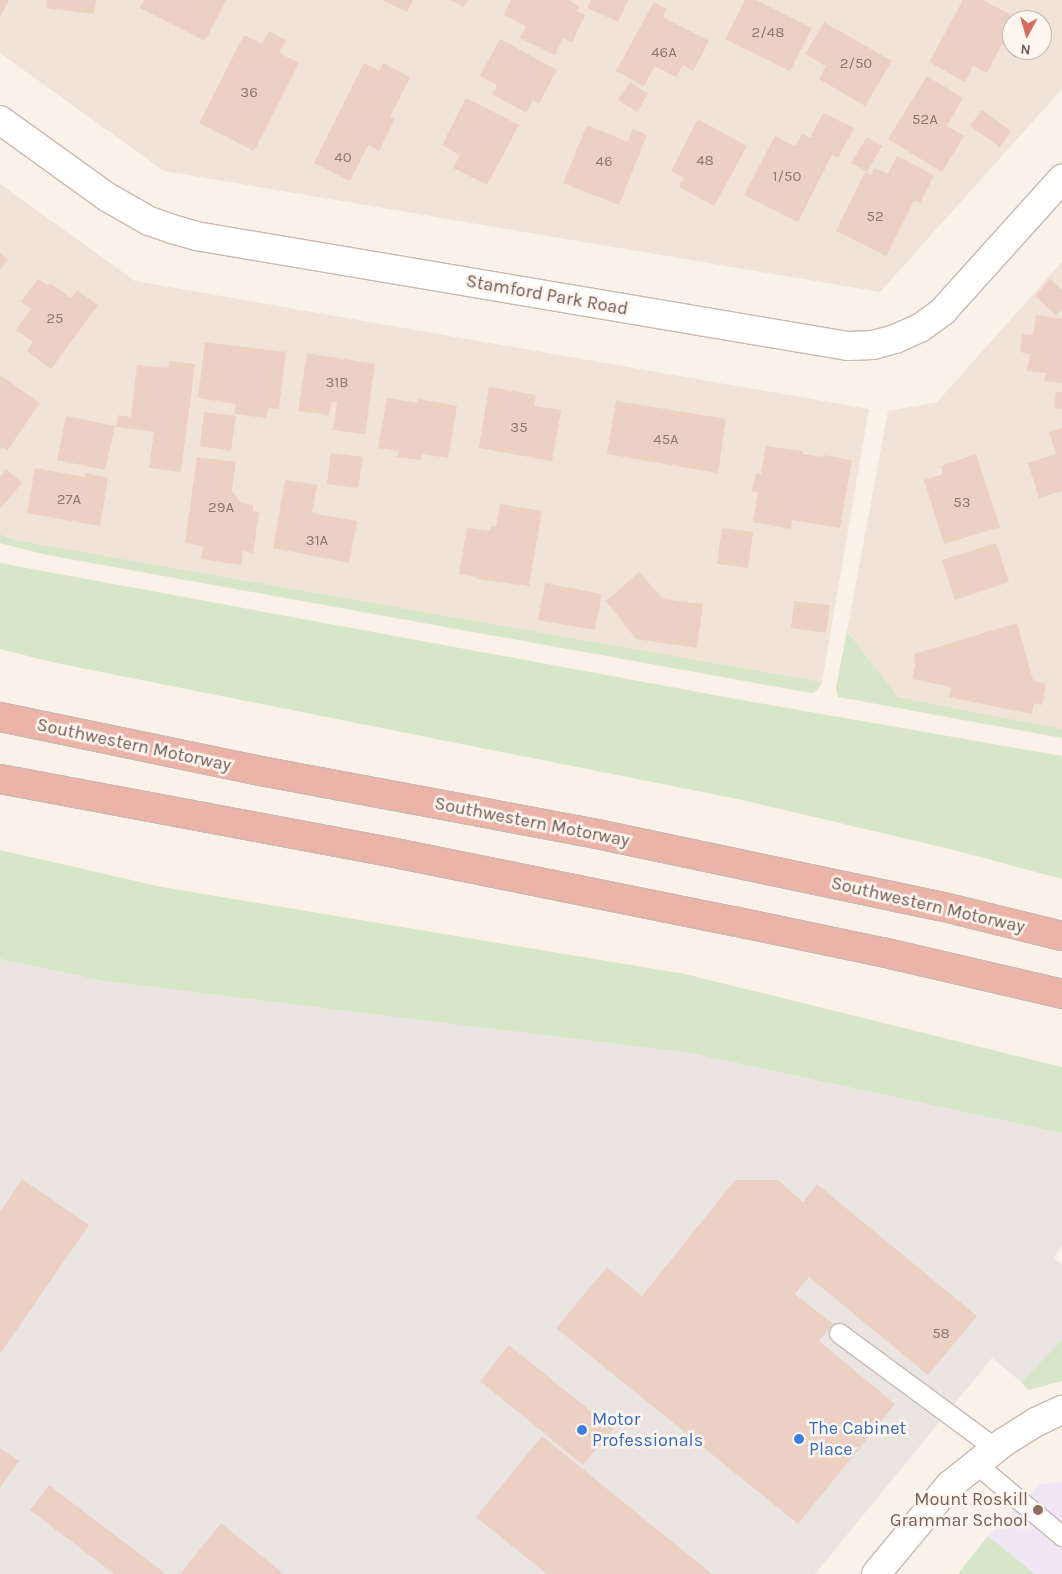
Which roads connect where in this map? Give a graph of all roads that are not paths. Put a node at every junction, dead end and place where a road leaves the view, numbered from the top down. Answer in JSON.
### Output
{"nodes":[{"id":1,"x":0,"y":120,"type":"edge"},
{"id":2,"x":1062,"y":179,"type":"edge"},
{"id":3,"x":0,"y":717,"type":"edge"},
{"id":4,"x":0,"y":779,"type":"edge"},
{"id":5,"x":1062,"y":936,"type":"edge"},
{"id":6,"x":1062,"y":994,"type":"edge"},
{"id":7,"x":839,"y":1333,"type":"dead end"},
{"id":8,"x":1062,"y":1410,"type":"edge"},
{"id":9,"x":985,"y":1456,"type":"junction"},
{"id":10,"x":1062,"y":1536,"type":"edge"},
{"id":11,"x":876,"y":1574,"type":"edge"}],
"edges":[{"from":1,"to":2,"type":"street","name":"Stamford Park Road"},
{"from":3,"to":5,"type":"highway","name":"Southwestern Motorway"},
{"from":4,"to":6,"type":"highway"},
{"from":7,"to":9,"type":"lane"},
{"from":8,"to":9,"type":"street"},
{"from":9,"to":10,"type":"lane"},
{"from":9,"to":11,"type":"street"}]}
